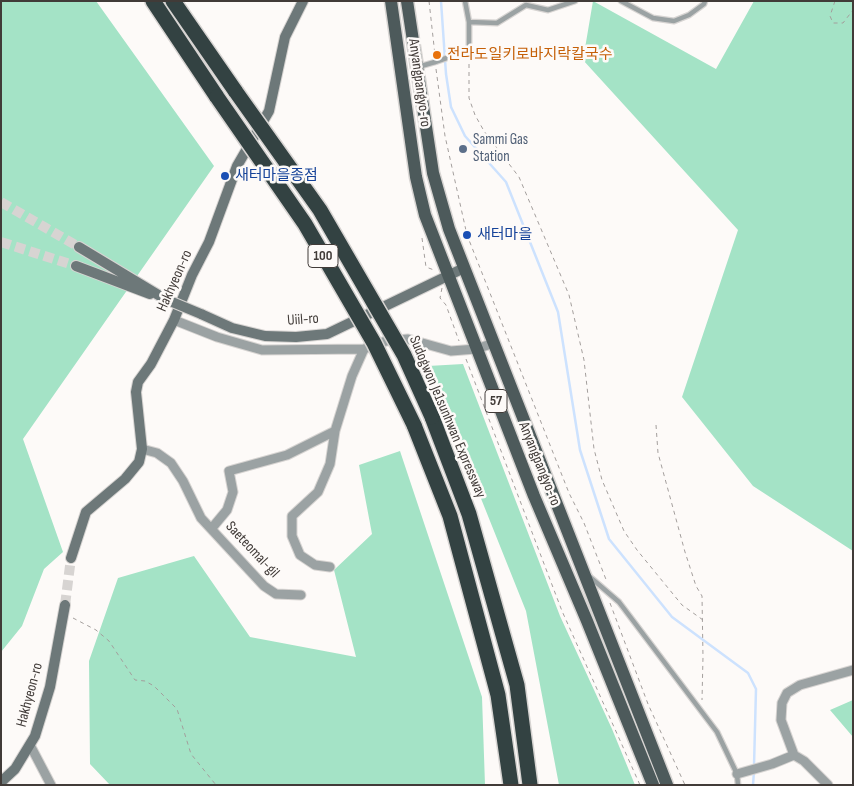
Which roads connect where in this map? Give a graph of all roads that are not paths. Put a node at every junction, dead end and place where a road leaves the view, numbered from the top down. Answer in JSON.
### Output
{"nodes":[{"id":1,"x":153,"y":1,"type":"edge"},
{"id":2,"x":173,"y":1,"type":"edge"},
{"id":3,"x":303,"y":1,"type":"edge"},
{"id":4,"x":390,"y":1,"type":"edge"},
{"id":5,"x":407,"y":1,"type":"edge"},
{"id":6,"x":465,"y":1,"type":"edge"},
{"id":7,"x":575,"y":1,"type":"edge"},
{"id":8,"x":621,"y":1,"type":"edge"},
{"id":9,"x":705,"y":1,"type":"edge"},
{"id":10,"x":469,"y":22,"type":"junction"},
{"id":11,"x":417,"y":67,"type":"junction"},
{"id":12,"x":79,"y":247,"type":"tunnel mouth"},
{"id":13,"x":76,"y":266,"type":"tunnel mouth"},
{"id":14,"x":464,"y":268,"type":"junction"},
{"id":15,"x":449,"y":274,"type":"junction"},
{"id":16,"x":165,"y":299,"type":"junction"},
{"id":17,"x":174,"y":320,"type":"junction"},
{"id":18,"x":494,"y":342,"type":"junction"},
{"id":19,"x":476,"y":348,"type":"junction"},
{"id":20,"x":364,"y":349,"type":"junction"},
{"id":21,"x":334,"y":431,"type":"junction"},
{"id":22,"x":142,"y":450,"type":"junction"},
{"id":23,"x":212,"y":528,"type":"junction"},
{"id":24,"x":71,"y":558,"type":"tunnel mouth"},
{"id":25,"x":330,"y":567,"type":"dead end"},
{"id":26,"x":584,"y":571,"type":"junction"},
{"id":27,"x":301,"y":595,"type":"dead end"},
{"id":28,"x":64,"y":610,"type":"tunnel mouth"},
{"id":29,"x":853,"y":670,"type":"edge"},
{"id":30,"x":30,"y":745,"type":"junction"},
{"id":31,"x":794,"y":755,"type":"junction"},
{"id":32,"x":740,"y":773,"type":"junction"},
{"id":33,"x":1,"y":782,"type":"edge"},
{"id":34,"x":51,"y":785,"type":"edge"},
{"id":35,"x":510,"y":785,"type":"edge"},
{"id":36,"x":530,"y":785,"type":"edge"},
{"id":37,"x":654,"y":785,"type":"edge"},
{"id":38,"x":667,"y":785,"type":"edge"},
{"id":39,"x":738,"y":785,"type":"edge"},
{"id":40,"x":828,"y":785,"type":"edge"}],
"edges":[{"from":1,"to":35,"type":"highway","number":"100","bridge":true},
{"from":2,"to":36,"type":"highway","name":"Sudogwon Je1sunhwan Expressway","number":"100","bridge":true},
{"from":3,"to":17,"type":"street","name":"Hakhyeon-ro"},
{"from":4,"to":15,"type":"main road","name":"Anyangpangyo-ro","number":"57"},
{"from":5,"to":11,"type":"main road","name":"Anyangpangyo-ro","number":"57"},
{"from":6,"to":10,"type":"lane"},
{"from":7,"to":10,"type":"lane"},
{"from":8,"to":9,"type":"lane"},
{"from":10,"to":11,"type":"lane","bridge":true},
{"from":11,"to":14,"type":"main road","name":"Anyangpangyo-ro","number":"57"},
{"from":12,"to":16,"type":"street","name":"Uiil-ro"},
{"from":13,"to":16,"type":"street","name":"Uiil-ro"},
{"from":14,"to":15,"type":"street","name":"Uiil-ro"},
{"from":14,"to":18,"type":"main road","name":"Anyangpangyo-ro","number":"57"},
{"from":15,"to":16,"type":"street","name":"Uiil-ro","bridge":true},
{"from":15,"to":19,"type":"main road","name":"Anyangpangyo-ro","number":"57"},
{"from":17,"to":20,"type":"street"},
{"from":17,"to":22,"type":"street","name":"Hakhyeon-ro"},
{"from":18,"to":19,"type":"street"},
{"from":18,"to":26,"type":"main road","name":"Anyangpangyo-ro","number":"57"},
{"from":19,"to":20,"type":"street"},
{"from":19,"to":37,"type":"main road","name":"Anyangpangyo-ro","number":"57"},
{"from":20,"to":21,"type":"street"},
{"from":21,"to":23,"type":"street","name":"Saeteomal-gil"},
{"from":21,"to":25,"type":"street"},
{"from":22,"to":23,"type":"street","name":"Saeteomal-gil"},
{"from":22,"to":24,"type":"street","name":"Hakhyeon-ro"},
{"from":23,"to":27,"type":"street","name":"Saeteomal-gil"},
{"from":26,"to":32,"type":"lane"},
{"from":26,"to":38,"type":"main road","name":"Anyangpangyo-ro","number":"57"},
{"from":28,"to":30,"type":"street","name":"Hakhyeon-ro"},
{"from":29,"to":31,"type":"street"},
{"from":30,"to":33,"type":"street","name":"Hakhyeon-ro"},
{"from":30,"to":34,"type":"street"},
{"from":31,"to":32,"type":"street"},
{"from":31,"to":40,"type":"street"},
{"from":32,"to":39,"type":"lane"}]}
